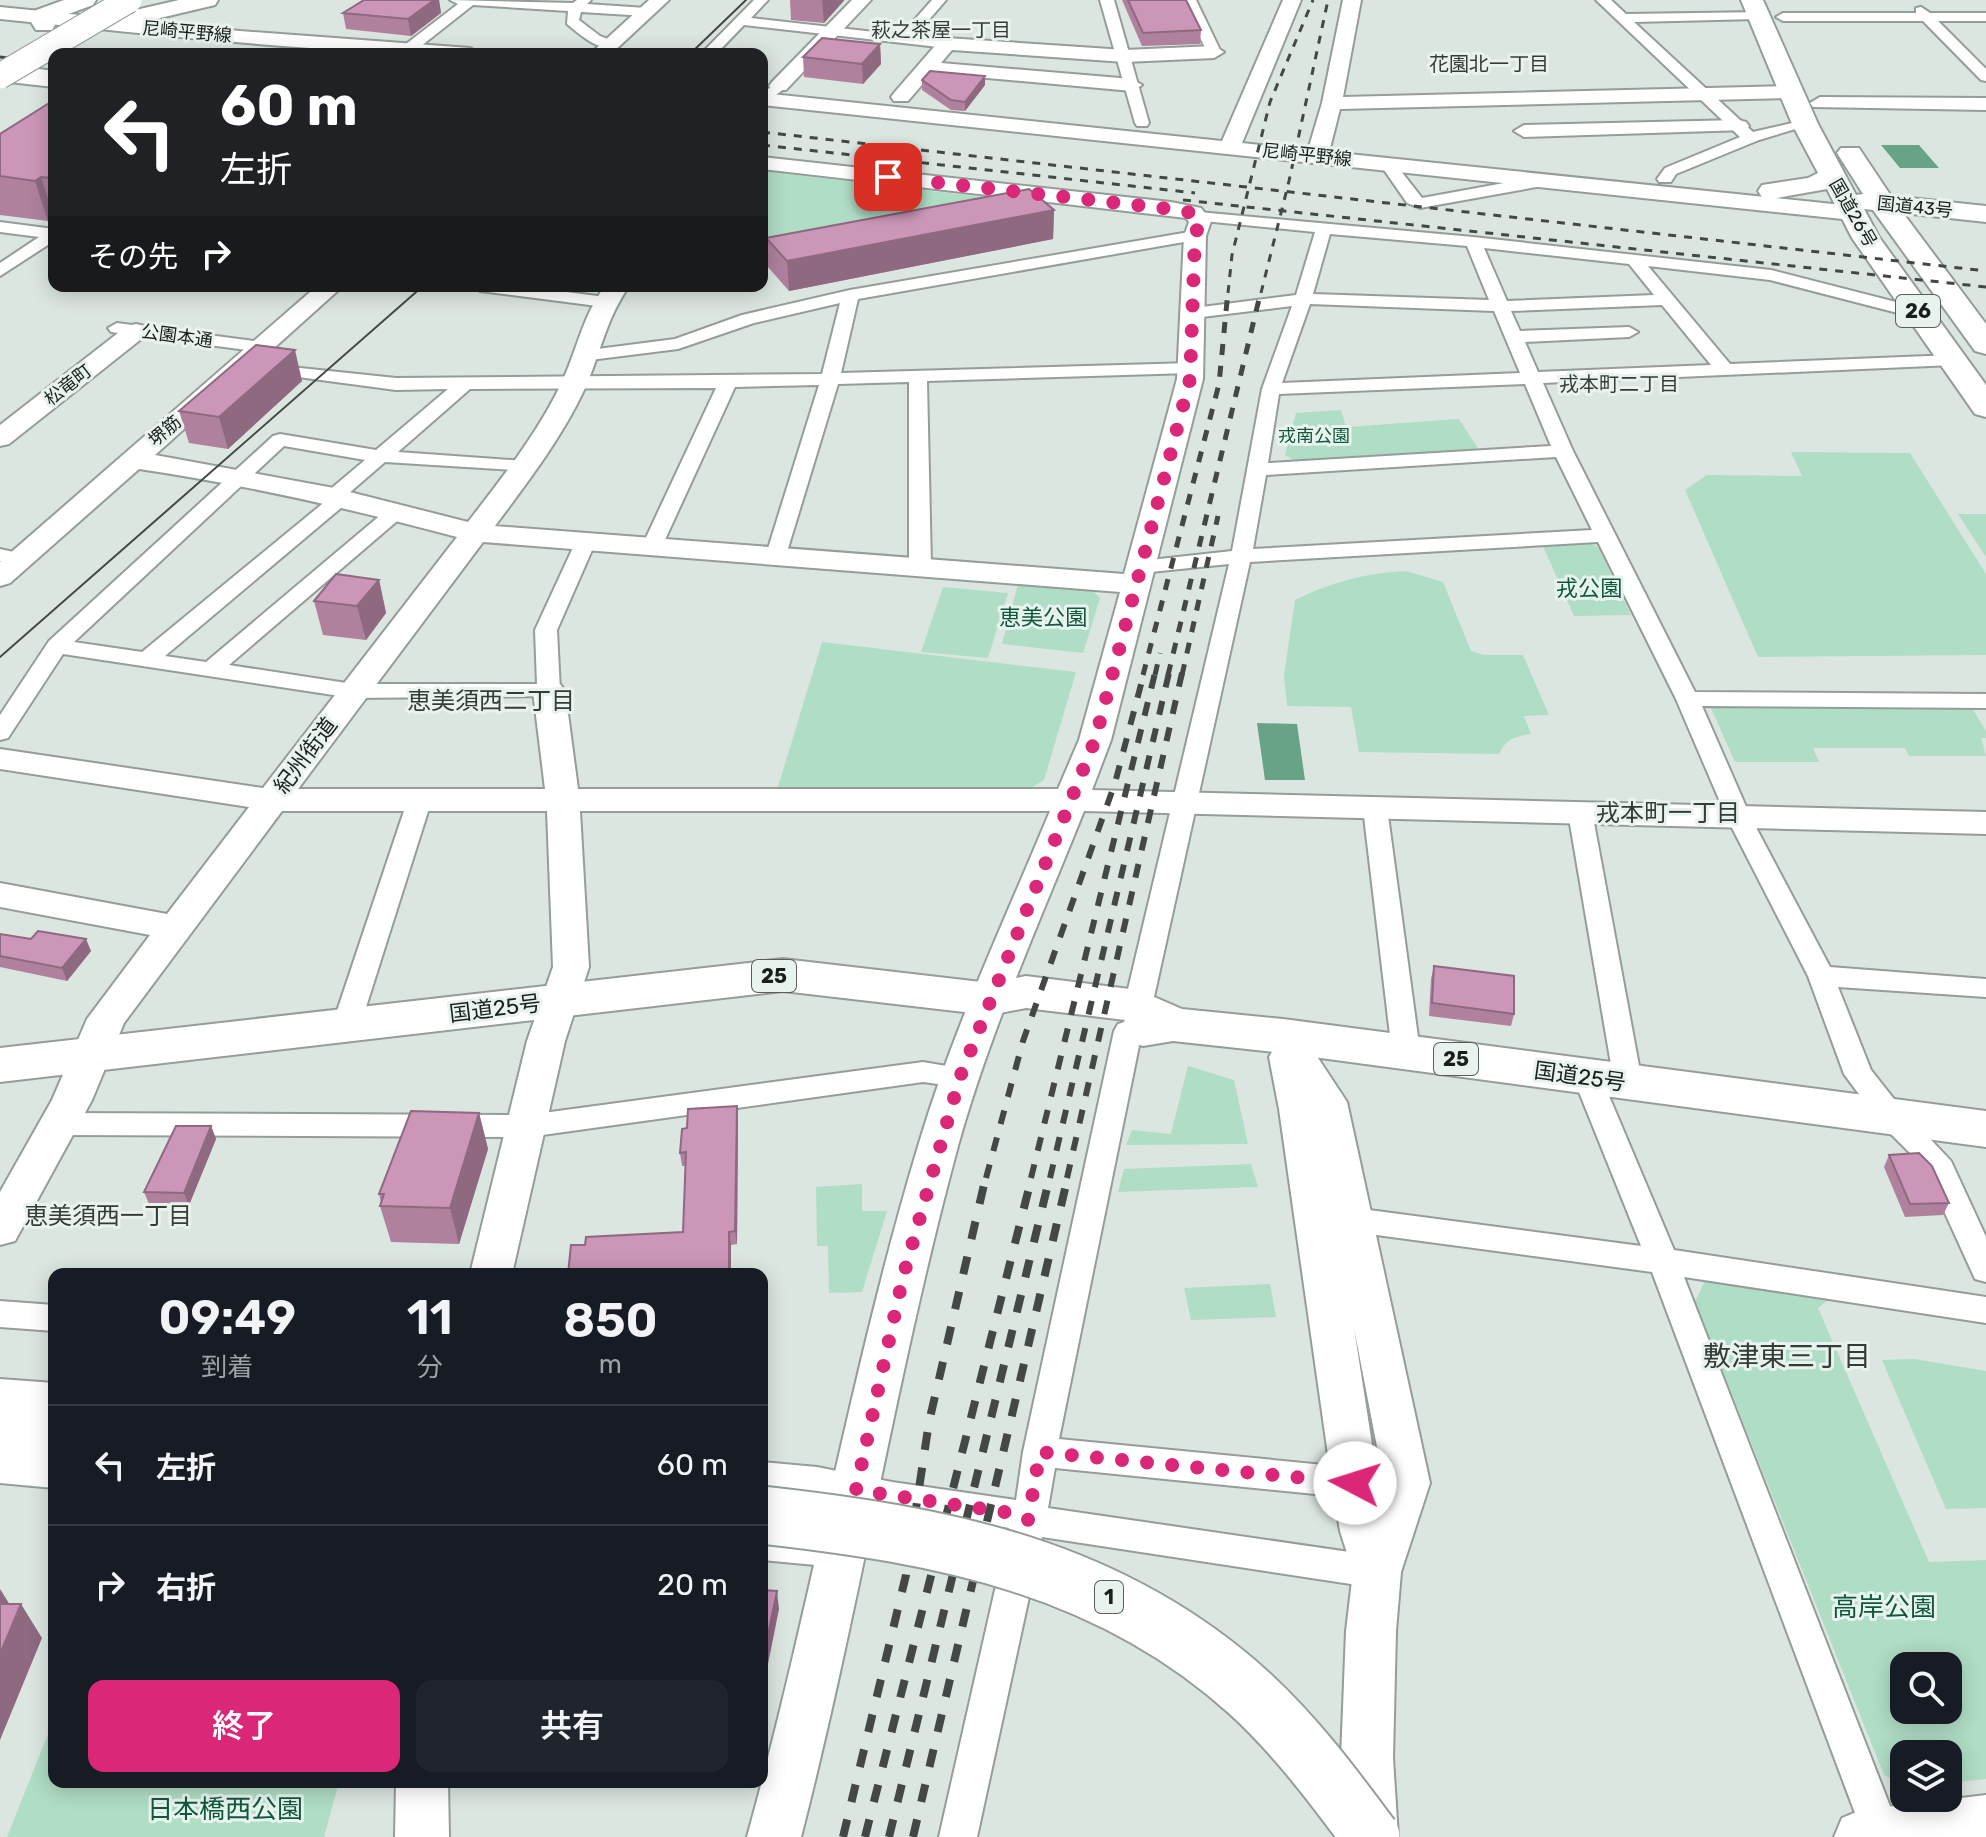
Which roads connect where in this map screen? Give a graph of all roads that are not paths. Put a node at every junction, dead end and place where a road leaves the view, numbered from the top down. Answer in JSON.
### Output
{"nodes":[{"id":1,"x":85,"y":0,"type":"edge"},
{"id":2,"x":113,"y":0,"type":"edge"},
{"id":3,"x":129,"y":0,"type":"edge"},
{"id":4,"x":207,"y":0,"type":"edge"},
{"id":5,"x":457,"y":0,"type":"edge"},
{"id":6,"x":471,"y":0,"type":"edge"},
{"id":7,"x":761,"y":0,"type":"edge"},
{"id":8,"x":862,"y":0,"type":"edge"},
{"id":9,"x":879,"y":0,"type":"edge"},
{"id":10,"x":939,"y":0,"type":"edge"},
{"id":11,"x":1107,"y":0,"type":"edge"},
{"id":12,"x":1189,"y":0,"type":"edge"},
{"id":13,"x":1292,"y":0,"type":"edge"},
{"id":14,"x":1352,"y":0,"type":"edge"},
{"id":15,"x":1604,"y":0,"type":"edge"},
{"id":16,"x":1615,"y":0,"type":"edge"},
{"id":17,"x":1661,"y":0,"type":"edge"},
{"id":18,"x":1910,"y":0,"type":"edge"},
{"id":19,"x":580,"y":4,"type":"edge"},
{"id":20,"x":653,"y":6,"type":"edge"},
{"id":21,"x":1767,"y":8,"type":"edge"},
{"id":22,"x":0,"y":13,"type":"edge"},
{"id":23,"x":1676,"y":17,"type":"junction"},
{"id":24,"x":1926,"y":17,"type":"junction"},
{"id":25,"x":1986,"y":17,"type":"edge"},
{"id":26,"x":1623,"y":18,"type":"junction"},
{"id":27,"x":0,"y":20,"type":"edge"},
{"id":28,"x":41,"y":21,"type":"junction"},
{"id":29,"x":742,"y":21,"type":"junction"},
{"id":30,"x":833,"y":31,"type":"junction"},
{"id":31,"x":905,"y":39,"type":"junction"},
{"id":32,"x":947,"y":44,"type":"junction"},
{"id":33,"x":401,"y":47,"type":"junction"},
{"id":34,"x":52,"y":48,"type":"edge"},
{"id":35,"x":61,"y":48,"type":"edge"},
{"id":36,"x":277,"y":48,"type":"edge"},
{"id":37,"x":411,"y":48,"type":"edge"},
{"id":38,"x":604,"y":48,"type":"edge"},
{"id":39,"x":606,"y":48,"type":"edge"},
{"id":40,"x":714,"y":48,"type":"edge"},
{"id":41,"x":48,"y":50,"type":"edge"},
{"id":42,"x":1214,"y":52,"type":"joint"},
{"id":43,"x":48,"y":55,"type":"edge"},
{"id":44,"x":1125,"y":56,"type":"junction"},
{"id":45,"x":926,"y":67,"type":"junction"},
{"id":46,"x":5,"y":77,"type":"edge"},
{"id":47,"x":1986,"y":77,"type":"edge"},
{"id":48,"x":48,"y":80,"type":"edge"},
{"id":49,"x":1132,"y":85,"type":"junction"},
{"id":50,"x":48,"y":89,"type":"edge"},
{"id":51,"x":768,"y":92,"type":"edge"},
{"id":52,"x":1790,"y":92,"type":"junction"},
{"id":53,"x":1706,"y":93,"type":"junction"},
{"id":54,"x":768,"y":94,"type":"edge"},
{"id":55,"x":768,"y":94,"type":"edge"},
{"id":56,"x":901,"y":97,"type":"junction"},
{"id":57,"x":1501,"y":98,"type":"junction"},
{"id":58,"x":1332,"y":103,"type":"junction"},
{"id":59,"x":1820,"y":103,"type":"junction"},
{"id":60,"x":1986,"y":104,"type":"edge"},
{"id":61,"x":1142,"y":123,"type":"junction"},
{"id":62,"x":1805,"y":124,"type":"junction"},
{"id":63,"x":1524,"y":131,"type":"junction"},
{"id":64,"x":1745,"y":132,"type":"junction"},
{"id":65,"x":1233,"y":140,"type":"junction"},
{"id":66,"x":1319,"y":149,"type":"junction"},
{"id":67,"x":768,"y":164,"type":"edge"},
{"id":68,"x":1388,"y":164,"type":"junction"},
{"id":69,"x":1542,"y":173,"type":"junction"},
{"id":70,"x":1665,"y":179,"type":"junction"},
{"id":71,"x":1771,"y":191,"type":"joint"},
{"id":72,"x":1843,"y":196,"type":"junction"},
{"id":73,"x":1887,"y":210,"type":"junction"},
{"id":74,"x":1979,"y":222,"type":"edge"},
{"id":75,"x":1197,"y":226,"type":"junction"},
{"id":76,"x":0,"y":227,"type":"edge"},
{"id":77,"x":1324,"y":228,"type":"junction"},
{"id":78,"x":48,"y":233,"type":"edge"},
{"id":79,"x":48,"y":238,"type":"edge"},
{"id":80,"x":1473,"y":242,"type":"junction"},
{"id":81,"x":1914,"y":248,"type":"junction"},
{"id":82,"x":1634,"y":260,"type":"junction"},
{"id":83,"x":0,"y":271,"type":"edge"},
{"id":84,"x":323,"y":292,"type":"edge"},
{"id":85,"x":575,"y":292,"type":"edge"},
{"id":86,"x":611,"y":294,"type":"edge"},
{"id":87,"x":850,"y":295,"type":"junction"},
{"id":88,"x":1303,"y":299,"type":"junction"},
{"id":89,"x":1667,"y":300,"type":"junction"},
{"id":90,"x":1500,"y":306,"type":"junction"},
{"id":91,"x":1194,"y":313,"type":"junction"},
{"id":92,"x":1921,"y":314,"type":"junction"},
{"id":93,"x":127,"y":330,"type":"joint"},
{"id":94,"x":1629,"y":332,"type":"dead end"},
{"id":95,"x":1541,"y":336,"type":"junction"},
{"id":96,"x":1514,"y":337,"type":"junction"},
{"id":97,"x":1983,"y":337,"type":"edge"},
{"id":98,"x":247,"y":352,"type":"junction"},
{"id":99,"x":1649,"y":357,"type":"dead end"},
{"id":100,"x":1953,"y":360,"type":"junction"},
{"id":101,"x":1572,"y":362,"type":"junction"},
{"id":102,"x":579,"y":368,"type":"junction"},
{"id":103,"x":1191,"y":368,"type":"junction"},
{"id":104,"x":1724,"y":369,"type":"junction"},
{"id":105,"x":1597,"y":375,"type":"junction"},
{"id":106,"x":918,"y":378,"type":"junction"},
{"id":107,"x":1531,"y":378,"type":"junction"},
{"id":108,"x":830,"y":379,"type":"junction"},
{"id":109,"x":728,"y":382,"type":"junction"},
{"id":110,"x":466,"y":383,"type":"junction"},
{"id":111,"x":1271,"y":389,"type":"junction"},
{"id":112,"x":1986,"y":407,"type":"edge"},
{"id":113,"x":0,"y":438,"type":"edge"},
{"id":114,"x":1563,"y":451,"type":"junction"},
{"id":115,"x":378,"y":456,"type":"junction"},
{"id":116,"x":131,"y":460,"type":"junction"},
{"id":117,"x":525,"y":467,"type":"junction"},
{"id":118,"x":1259,"y":469,"type":"junction"},
{"id":119,"x":240,"y":477,"type":"junction"},
{"id":120,"x":338,"y":497,"type":"junction"},
{"id":121,"x":396,"y":512,"type":"junction"},
{"id":122,"x":477,"y":533,"type":"junction"},
{"id":123,"x":1605,"y":535,"type":"junction"},
{"id":124,"x":586,"y":541,"type":"junction"},
{"id":125,"x":653,"y":544,"type":"junction"},
{"id":126,"x":776,"y":555,"type":"junction"},
{"id":127,"x":1241,"y":556,"type":"junction"},
{"id":128,"x":7,"y":563,"type":"edge"},
{"id":129,"x":920,"y":565,"type":"junction"},
{"id":130,"x":1139,"y":576,"type":"junction"},
{"id":131,"x":57,"y":646,"type":"junction"},
{"id":132,"x":147,"y":659,"type":"junction"},
{"id":133,"x":212,"y":668,"type":"junction"},
{"id":134,"x":353,"y":691,"type":"junction"},
{"id":135,"x":549,"y":691,"type":"junction"},
{"id":136,"x":1687,"y":699,"type":"junction"},
{"id":137,"x":1986,"y":701,"type":"edge"},
{"id":138,"x":0,"y":733,"type":"edge"},
{"id":139,"x":0,"y":759,"type":"edge"},
{"id":140,"x":271,"y":800,"type":"junction"},
{"id":141,"x":1071,"y":800,"type":"junction"},
{"id":142,"x":563,"y":801,"type":"junction"},
{"id":143,"x":1184,"y":801,"type":"junction"},
{"id":144,"x":419,"y":802,"type":"junction"},
{"id":145,"x":1375,"y":808,"type":"junction"},
{"id":146,"x":1580,"y":812,"type":"junction"},
{"id":147,"x":1739,"y":818,"type":"junction"},
{"id":148,"x":1986,"y":823,"type":"edge"},
{"id":149,"x":0,"y":895,"type":"edge"},
{"id":150,"x":174,"y":927,"type":"junction"},
{"id":151,"x":1821,"y":976,"type":"junction"},
{"id":152,"x":1986,"y":988,"type":"edge"},
{"id":153,"x":990,"y":999,"type":"junction"},
{"id":154,"x":558,"y":1001,"type":"junction"},
{"id":155,"x":1146,"y":1021,"type":"junction"},
{"id":156,"x":346,"y":1026,"type":"junction"},
{"id":157,"x":1283,"y":1036,"type":"junction"},
{"id":158,"x":1406,"y":1052,"type":"junction"},
{"id":159,"x":94,"y":1056,"type":"junction"},
{"id":160,"x":0,"y":1065,"type":"edge"},
{"id":161,"x":960,"y":1077,"type":"junction"},
{"id":162,"x":1608,"y":1080,"type":"junction"},
{"id":163,"x":1891,"y":1116,"type":"junction"},
{"id":164,"x":60,"y":1124,"type":"junction"},
{"id":165,"x":528,"y":1126,"type":"junction"},
{"id":166,"x":1986,"y":1129,"type":"edge"},
{"id":167,"x":1354,"y":1220,"type":"junction"},
{"id":168,"x":0,"y":1229,"type":"edge"},
{"id":169,"x":1663,"y":1261,"type":"junction"},
{"id":170,"x":492,"y":1268,"type":"edge"},
{"id":171,"x":1986,"y":1270,"type":"edge"},
{"id":172,"x":1986,"y":1310,"type":"edge"},
{"id":173,"x":0,"y":1314,"type":"edge"},
{"id":174,"x":48,"y":1318,"type":"edge"},
{"id":175,"x":0,"y":1402,"type":"edge"},
{"id":176,"x":48,"y":1406,"type":"edge"},
{"id":177,"x":0,"y":1438,"type":"edge"},
{"id":178,"x":48,"y":1442,"type":"edge"},
{"id":179,"x":0,"y":1446,"type":"edge"},
{"id":180,"x":48,"y":1450,"type":"edge"},
{"id":181,"x":1040,"y":1452,"type":"junction"},
{"id":182,"x":0,"y":1468,"type":"edge"},
{"id":183,"x":48,"y":1472,"type":"edge"},
{"id":184,"x":768,"y":1478,"type":"edge"},
{"id":185,"x":1355,"y":1483,"type":"junction"},
{"id":186,"x":856,"y":1490,"type":"junction"},
{"id":187,"x":768,"y":1516,"type":"edge"},
{"id":188,"x":1028,"y":1520,"type":"junction"},
{"id":189,"x":768,"y":1545,"type":"edge"},
{"id":190,"x":842,"y":1552,"type":"junction"},
{"id":191,"x":1377,"y":1572,"type":"junction"},
{"id":192,"x":422,"y":1788,"type":"edge"},
{"id":193,"x":1986,"y":1822,"type":"edge"},
{"id":194,"x":1872,"y":1836,"type":"edge"},
{"id":195,"x":422,"y":1837,"type":"edge"},
{"id":196,"x":774,"y":1837,"type":"edge"},
{"id":197,"x":958,"y":1837,"type":"edge"},
{"id":198,"x":1371,"y":1837,"type":"edge"}],
"edges":[{"from":1,"to":28,"type":"highway"},
{"from":2,"to":46,"type":"highway"},
{"from":3,"to":34,"type":"highway","bridge":true},
{"from":4,"to":35,"type":"highway"},
{"from":5,"to":6,"type":"street"},
{"from":6,"to":19,"type":"street"},
{"from":6,"to":33,"type":"street"},
{"from":7,"to":29,"type":"street"},
{"from":8,"to":9,"type":"street"},
{"from":8,"to":30,"type":"street"},
{"from":10,"to":31,"type":"street"},
{"from":11,"to":44,"type":"street"},
{"from":12,"to":42,"type":"street"},
{"from":13,"to":65,"type":"street"},
{"from":14,"to":58,"type":"street"},
{"from":15,"to":16,"type":"street"},
{"from":15,"to":26,"type":"street"},
{"from":17,"to":23,"type":"street"},
{"from":18,"to":24,"type":"street"},
{"from":19,"to":20,"type":"street"},
{"from":19,"to":38,"type":"street"},
{"from":20,"to":39,"type":"street"},
{"from":21,"to":23,"type":"street"},
{"from":21,"to":24,"type":"street"},
{"from":21,"to":52,"type":"highway","name":"国道26号","number":"26"},
{"from":21,"to":59,"type":"highway","name":"国道26号","number":"26"},
{"from":22,"to":28,"type":"street","name":"尼崎平野線"},
{"from":23,"to":26,"type":"street"},
{"from":24,"to":25,"type":"street"},
{"from":24,"to":47,"type":"street"},
{"from":26,"to":53,"type":"street"},
{"from":27,"to":28,"type":"street","name":"尼崎平野線"},
{"from":28,"to":33,"type":"street","name":"尼崎平野線"},
{"from":28,"to":36,"type":"street","name":"尼崎平野線"},
{"from":29,"to":30,"type":"street"},
{"from":29,"to":40,"type":"street"},
{"from":30,"to":31,"type":"street"},
{"from":30,"to":51,"type":"street"},
{"from":31,"to":32,"type":"street"},
{"from":32,"to":44,"type":"street"},
{"from":32,"to":45,"type":"street"},
{"from":33,"to":37,"type":"street","name":"尼崎平野線"},
{"from":41,"to":46,"type":"highway","bridge":true},
{"from":42,"to":44,"type":"street"},
{"from":43,"to":46,"type":"highway"},
{"from":44,"to":49,"type":"street"},
{"from":45,"to":49,"type":"street"},
{"from":45,"to":56,"type":"street"},
{"from":46,"to":48,"type":"street"},
{"from":46,"to":50,"type":"street"},
{"from":49,"to":61,"type":"street"},
{"from":52,"to":53,"type":"street"},
{"from":52,"to":62,"type":"highway","name":"国道26号","number":"26"},
{"from":53,"to":57,"type":"street"},
{"from":53,"to":64,"type":"street"},
{"from":54,"to":65,"type":"street","name":"尼崎平野線"},
{"from":55,"to":56,"type":"street","name":"尼崎平野線"},
{"from":56,"to":61,"type":"street","name":"尼崎平野線"},
{"from":57,"to":58,"type":"street"},
{"from":57,"to":63,"type":"street"},
{"from":58,"to":66,"type":"street"},
{"from":59,"to":60,"type":"street"},
{"from":59,"to":73,"type":"highway","name":"国道26号","number":"26"},
{"from":61,"to":65,"type":"street","name":"尼崎平野線"},
{"from":62,"to":64,"type":"street"},
{"from":62,"to":72,"type":"highway","name":"国道26号","number":"26"},
{"from":63,"to":64,"type":"street"},
{"from":63,"to":69,"type":"street"},
{"from":64,"to":70,"type":"street"},
{"from":65,"to":66,"type":"street","name":"尼崎平野線"},
{"from":66,"to":68,"type":"street","name":"尼崎平野線"},
{"from":66,"to":69,"type":"street","name":"尼崎平野線"},
{"from":67,"to":75,"type":"street"},
{"from":68,"to":69,"type":"street","name":"尼崎平野線"},
{"from":68,"to":69,"type":"street"},
{"from":69,"to":70,"type":"street","name":"尼崎平野線"},
{"from":69,"to":72,"type":"street","name":"尼崎平野線"},
{"from":70,"to":71,"type":"street","name":"尼崎平野線"},
{"from":71,"to":72,"type":"highway"},
{"from":72,"to":73,"type":"highway","name":"国道43号"},
{"from":72,"to":92,"type":"highway","name":"国道26号","number":"26"},
{"from":73,"to":74,"type":"highway","name":"国道43号"},
{"from":73,"to":81,"type":"highway","name":"国道26号","number":"26"},
{"from":74,"to":81,"type":"highway"},
{"from":75,"to":77,"type":"street"},
{"from":75,"to":87,"type":"street"},
{"from":75,"to":91,"type":"street"},
{"from":76,"to":78,"type":"street"},
{"from":77,"to":80,"type":"street"},
{"from":77,"to":88,"type":"street"},
{"from":79,"to":83,"type":"street"},
{"from":80,"to":82,"type":"street"},
{"from":80,"to":90,"type":"street"},
{"from":81,"to":97,"type":"highway","name":"国道26号","number":"26"},
{"from":82,"to":89,"type":"street"},
{"from":82,"to":92,"type":"street"},
{"from":84,"to":98,"type":"street","name":"堺筋"},
{"from":85,"to":86,"type":"street"},
{"from":86,"to":102,"type":"street","name":"紀州街道"},
{"from":87,"to":102,"type":"street"},
{"from":87,"to":108,"type":"street"},
{"from":88,"to":90,"type":"street"},
{"from":88,"to":91,"type":"street"},
{"from":88,"to":111,"type":"street"},
{"from":89,"to":90,"type":"street"},
{"from":89,"to":104,"type":"street"},
{"from":90,"to":96,"type":"street"},
{"from":91,"to":103,"type":"street"},
{"from":92,"to":100,"type":"highway","name":"国道26号","number":"26"},
{"from":93,"to":98,"type":"street","name":"公園本通"},
{"from":93,"to":113,"type":"street","name":"松竜町"},
{"from":94,"to":95,"type":"street"},
{"from":95,"to":96,"type":"street"},
{"from":95,"to":101,"type":"street"},
{"from":96,"to":107,"type":"street"},
{"from":98,"to":110,"type":"street","name":"公園本通"},
{"from":98,"to":116,"type":"street","name":"堺筋"},
{"from":99,"to":101,"type":"street"},
{"from":100,"to":104,"type":"street"},
{"from":100,"to":112,"type":"highway","name":"国道26号","number":"26"},
{"from":101,"to":105,"type":"street"},
{"from":102,"to":109,"type":"street"},
{"from":102,"to":110,"type":"street","name":"公園本通"},
{"from":102,"to":117,"type":"street","name":"紀州街道"},
{"from":103,"to":106,"type":"street"},
{"from":103,"to":130,"type":"street"},
{"from":104,"to":105,"type":"street"},
{"from":105,"to":107,"type":"street"},
{"from":106,"to":108,"type":"street"},
{"from":106,"to":129,"type":"street"},
{"from":107,"to":111,"type":"street"},
{"from":107,"to":114,"type":"street"},
{"from":108,"to":109,"type":"street"},
{"from":108,"to":126,"type":"street"},
{"from":109,"to":125,"type":"street"},
{"from":110,"to":115,"type":"street"},
{"from":111,"to":118,"type":"street"},
{"from":114,"to":118,"type":"street"},
{"from":114,"to":123,"type":"street"},
{"from":115,"to":117,"type":"street"},
{"from":115,"to":119,"type":"street"},
{"from":115,"to":120,"type":"street"},
{"from":116,"to":119,"type":"street"},
{"from":116,"to":128,"type":"street","name":"堺筋"},
{"from":117,"to":122,"type":"street","name":"紀州街道"},
{"from":118,"to":127,"type":"street"},
{"from":119,"to":120,"type":"street"},
{"from":119,"to":131,"type":"street"},
{"from":120,"to":121,"type":"street"},
{"from":120,"to":132,"type":"street"},
{"from":121,"to":122,"type":"street"},
{"from":121,"to":133,"type":"street"},
{"from":122,"to":124,"type":"street"},
{"from":122,"to":134,"type":"street","name":"紀州街道"},
{"from":123,"to":127,"type":"street"},
{"from":123,"to":136,"type":"street"},
{"from":124,"to":125,"type":"street"},
{"from":124,"to":135,"type":"street"},
{"from":125,"to":126,"type":"street"},
{"from":126,"to":129,"type":"street"},
{"from":127,"to":130,"type":"street"},
{"from":127,"to":143,"type":"street"},
{"from":129,"to":130,"type":"street"},
{"from":130,"to":141,"type":"street"},
{"from":131,"to":132,"type":"street"},
{"from":131,"to":138,"type":"street"},
{"from":132,"to":133,"type":"street"},
{"from":133,"to":134,"type":"street"},
{"from":134,"to":135,"type":"street"},
{"from":134,"to":140,"type":"street","name":"紀州街道"},
{"from":135,"to":142,"type":"street"},
{"from":136,"to":137,"type":"street"},
{"from":136,"to":147,"type":"street"},
{"from":139,"to":140,"type":"street"},
{"from":140,"to":144,"type":"street"},
{"from":140,"to":150,"type":"street","name":"紀州街道"},
{"from":141,"to":142,"type":"street"},
{"from":141,"to":143,"type":"street"},
{"from":141,"to":153,"type":"street"},
{"from":142,"to":144,"type":"street"},
{"from":142,"to":154,"type":"street"},
{"from":143,"to":145,"type":"street"},
{"from":143,"to":155,"type":"street"},
{"from":144,"to":156,"type":"street"},
{"from":145,"to":146,"type":"street"},
{"from":145,"to":158,"type":"street"},
{"from":146,"to":147,"type":"street"},
{"from":146,"to":162,"type":"street"},
{"from":147,"to":148,"type":"street"},
{"from":147,"to":151,"type":"street"},
{"from":149,"to":150,"type":"street"},
{"from":150,"to":159,"type":"street","name":"紀州街道"},
{"from":151,"to":152,"type":"street"},
{"from":151,"to":163,"type":"street"},
{"from":153,"to":154,"type":"highway","name":"国道25号","number":"25"},
{"from":153,"to":155,"type":"highway","name":"国道25号","number":"25"},
{"from":153,"to":161,"type":"street"},
{"from":154,"to":156,"type":"highway","name":"国道25号","number":"25"},
{"from":154,"to":165,"type":"street"},
{"from":155,"to":157,"type":"highway","name":"国道25号","number":"25"},
{"from":155,"to":181,"type":"street"},
{"from":156,"to":159,"type":"highway","name":"国道25号","number":"25"},
{"from":157,"to":158,"type":"highway","name":"国道25号","number":"25"},
{"from":157,"to":167,"type":"street"},
{"from":157,"to":185,"type":"street"},
{"from":158,"to":162,"type":"highway","name":"国道25号","number":"25"},
{"from":159,"to":160,"type":"highway","name":"国道25号","number":"25"},
{"from":159,"to":164,"type":"street","name":"紀州街道"},
{"from":161,"to":165,"type":"street"},
{"from":161,"to":186,"type":"street"},
{"from":162,"to":163,"type":"highway","name":"国道25号","number":"25"},
{"from":162,"to":169,"type":"street"},
{"from":163,"to":166,"type":"highway","name":"国道25号","number":"25"},
{"from":163,"to":171,"type":"street"},
{"from":164,"to":165,"type":"street"},
{"from":164,"to":168,"type":"street","name":"紀州街道"},
{"from":165,"to":170,"type":"street"},
{"from":167,"to":169,"type":"street"},
{"from":167,"to":191,"type":"street"},
{"from":169,"to":172,"type":"street"},
{"from":169,"to":194,"type":"street"},
{"from":173,"to":174,"type":"street"},
{"from":175,"to":176,"type":"highway"},
{"from":177,"to":178,"type":"highway"},
{"from":179,"to":180,"type":"street"},
{"from":181,"to":185,"type":"street"},
{"from":181,"to":188,"type":"street"},
{"from":182,"to":183,"type":"street"},
{"from":184,"to":186,"type":"street"},
{"from":185,"to":191,"type":"street"},
{"from":186,"to":188,"type":"street"},
{"from":186,"to":190,"type":"street"},
{"from":187,"to":198,"type":"highway","number":"1","bridge":true},
{"from":188,"to":191,"type":"street"},
{"from":188,"to":197,"type":"street"},
{"from":189,"to":190,"type":"street"},
{"from":190,"to":196,"type":"street"},
{"from":191,"to":198,"type":"street"},
{"from":192,"to":195,"type":"street"},
{"from":193,"to":194,"type":"street"}]}
